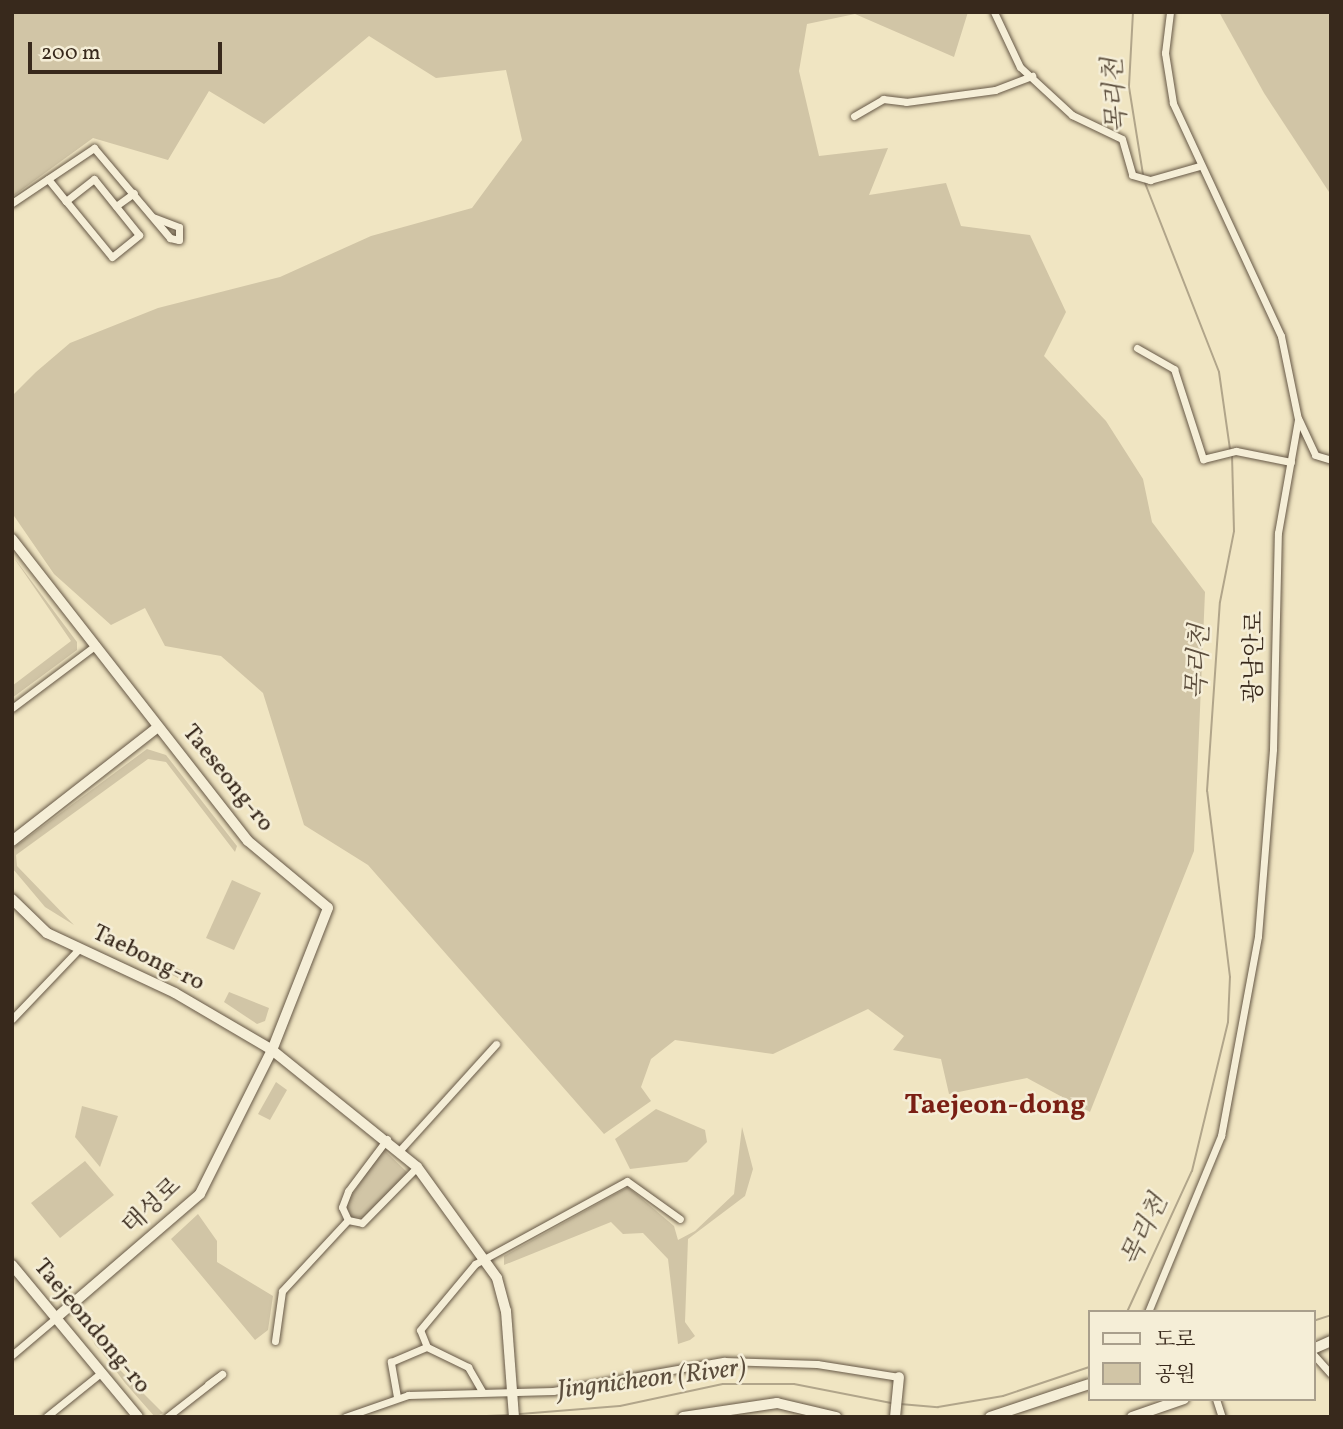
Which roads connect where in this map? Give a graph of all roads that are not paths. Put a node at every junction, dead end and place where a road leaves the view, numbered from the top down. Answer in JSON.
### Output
{"nodes":[{"id":1,"x":994,"y":12,"type":"edge"},
{"id":2,"x":1170,"y":12,"type":"edge"},
{"id":3,"x":1031,"y":76,"type":"junction"},
{"id":4,"x":854,"y":116,"type":"dead end"},
{"id":5,"x":1199,"y":166,"type":"junction"},
{"id":6,"x":48,"y":179,"type":"junction"},
{"id":7,"x":134,"y":192,"type":"junction"},
{"id":8,"x":66,"y":201,"type":"junction"},
{"id":9,"x":12,"y":204,"type":"edge"},
{"id":10,"x":116,"y":206,"type":"junction"},
{"id":11,"x":155,"y":218,"type":"dead end"},
{"id":12,"x":1137,"y":348,"type":"dead end"},
{"id":13,"x":1298,"y":419,"type":"junction"},
{"id":14,"x":1331,"y":460,"type":"edge"},
{"id":15,"x":1291,"y":462,"type":"junction"},
{"id":16,"x":12,"y":539,"type":"edge"},
{"id":17,"x":97,"y":644,"type":"junction"},
{"id":18,"x":12,"y":708,"type":"edge"},
{"id":19,"x":158,"y":727,"type":"junction"},
{"id":20,"x":12,"y":841,"type":"edge"},
{"id":21,"x":12,"y":899,"type":"edge"},
{"id":22,"x":79,"y":948,"type":"junction"},
{"id":23,"x":12,"y":1018,"type":"edge"},
{"id":24,"x":496,"y":1044,"type":"dead end"},
{"id":25,"x":272,"y":1050,"type":"junction"},
{"id":26,"x":387,"y":1139,"type":"junction"},
{"id":27,"x":400,"y":1150,"type":"junction"},
{"id":28,"x":417,"y":1167,"type":"junction"},
{"id":29,"x":680,"y":1219,"type":"dead end"},
{"id":30,"x":348,"y":1220,"type":"junction"},
{"id":31,"x":488,"y":1258,"type":"junction"},
{"id":32,"x":13,"y":1268,"type":"edge"},
{"id":33,"x":1149,"y":1310,"type":"edge"},
{"id":34,"x":57,"y":1317,"type":"junction"},
{"id":35,"x":1331,"y":1340,"type":"edge"},
{"id":36,"x":275,"y":1341,"type":"dead end"},
{"id":37,"x":427,"y":1347,"type":"junction"},
{"id":38,"x":1315,"y":1348,"type":"edge"},
{"id":39,"x":12,"y":1355,"type":"edge"},
{"id":40,"x":1315,"y":1356,"type":"edge"},
{"id":41,"x":102,"y":1372,"type":"junction"},
{"id":42,"x":1331,"y":1374,"type":"edge"},
{"id":43,"x":899,"y":1382,"type":"joint"},
{"id":44,"x":208,"y":1384,"type":"dead end"},
{"id":45,"x":1088,"y":1384,"type":"edge"},
{"id":46,"x":482,"y":1391,"type":"junction"},
{"id":47,"x":509,"y":1394,"type":"junction"},
{"id":48,"x":397,"y":1397,"type":"junction"},
{"id":49,"x":1173,"y":1401,"type":"edge"},
{"id":50,"x":1150,"y":1405,"type":"edge"},
{"id":51,"x":46,"y":1417,"type":"edge"},
{"id":52,"x":138,"y":1417,"type":"edge"},
{"id":53,"x":167,"y":1417,"type":"edge"},
{"id":54,"x":345,"y":1417,"type":"edge"},
{"id":55,"x":514,"y":1417,"type":"edge"},
{"id":56,"x":683,"y":1417,"type":"edge"},
{"id":57,"x":836,"y":1417,"type":"edge"},
{"id":58,"x":895,"y":1417,"type":"edge"},
{"id":59,"x":990,"y":1417,"type":"edge"},
{"id":60,"x":1132,"y":1417,"type":"edge"}],
"edges":[{"from":1,"to":3,"type":"street"},
{"from":2,"to":5,"type":"street","name":"광남안로"},
{"from":3,"to":4,"type":"street"},
{"from":3,"to":5,"type":"street"},
{"from":5,"to":13,"type":"street","name":"광남안로"},
{"from":6,"to":7,"type":"street"},
{"from":6,"to":8,"type":"street"},
{"from":6,"to":9,"type":"street"},
{"from":7,"to":10,"type":"street"},
{"from":7,"to":11,"type":"street"},
{"from":8,"to":10,"type":"street"},
{"from":8,"to":10,"type":"street"},
{"from":12,"to":15,"type":"street"},
{"from":13,"to":14,"type":"street"},
{"from":13,"to":15,"type":"street","name":"광남안로"},
{"from":15,"to":33,"type":"street","name":"광남안로"},
{"from":16,"to":17,"type":"street","name":"Taeseong-ro"},
{"from":17,"to":18,"type":"street"},
{"from":17,"to":19,"type":"street","name":"Taeseong-ro"},
{"from":19,"to":20,"type":"street"},
{"from":19,"to":25,"type":"street","name":"Taeseong-ro"},
{"from":21,"to":22,"type":"street","name":"Taebong-ro"},
{"from":22,"to":23,"type":"street"},
{"from":22,"to":25,"type":"street","name":"Taebong-ro"},
{"from":24,"to":27,"type":"street"},
{"from":25,"to":26,"type":"street","name":"Taebong-ro"},
{"from":25,"to":34,"type":"street","name":"태성로"},
{"from":26,"to":27,"type":"street","name":"Taebong-ro"},
{"from":26,"to":30,"type":"street"},
{"from":27,"to":28,"type":"street","name":"Taebong-ro"},
{"from":28,"to":30,"type":"street"},
{"from":28,"to":31,"type":"street","name":"Taebong-ro"},
{"from":29,"to":31,"type":"street"},
{"from":30,"to":36,"type":"street"},
{"from":31,"to":37,"type":"street"},
{"from":31,"to":47,"type":"street","name":"Taebong-ro"},
{"from":32,"to":34,"type":"street","name":"Taejeondong-ro"},
{"from":34,"to":39,"type":"street","name":"태성로"},
{"from":34,"to":41,"type":"street","name":"Taejeondong-ro"},
{"from":35,"to":38,"type":"street"},
{"from":37,"to":46,"type":"street"},
{"from":37,"to":48,"type":"street"},
{"from":40,"to":42,"type":"street"},
{"from":41,"to":51,"type":"street"},
{"from":41,"to":52,"type":"street","name":"Taejeondong-ro"},
{"from":43,"to":47,"type":"street"},
{"from":43,"to":58,"type":"street"},
{"from":44,"to":53,"type":"street"},
{"from":45,"to":59,"type":"street"},
{"from":46,"to":47,"type":"street"},
{"from":46,"to":48,"type":"street"},
{"from":47,"to":55,"type":"street","name":"Taebong-ro"},
{"from":48,"to":54,"type":"street"},
{"from":49,"to":50,"type":"street"},
{"from":50,"to":60,"type":"street"},
{"from":56,"to":57,"type":"street"}]}
